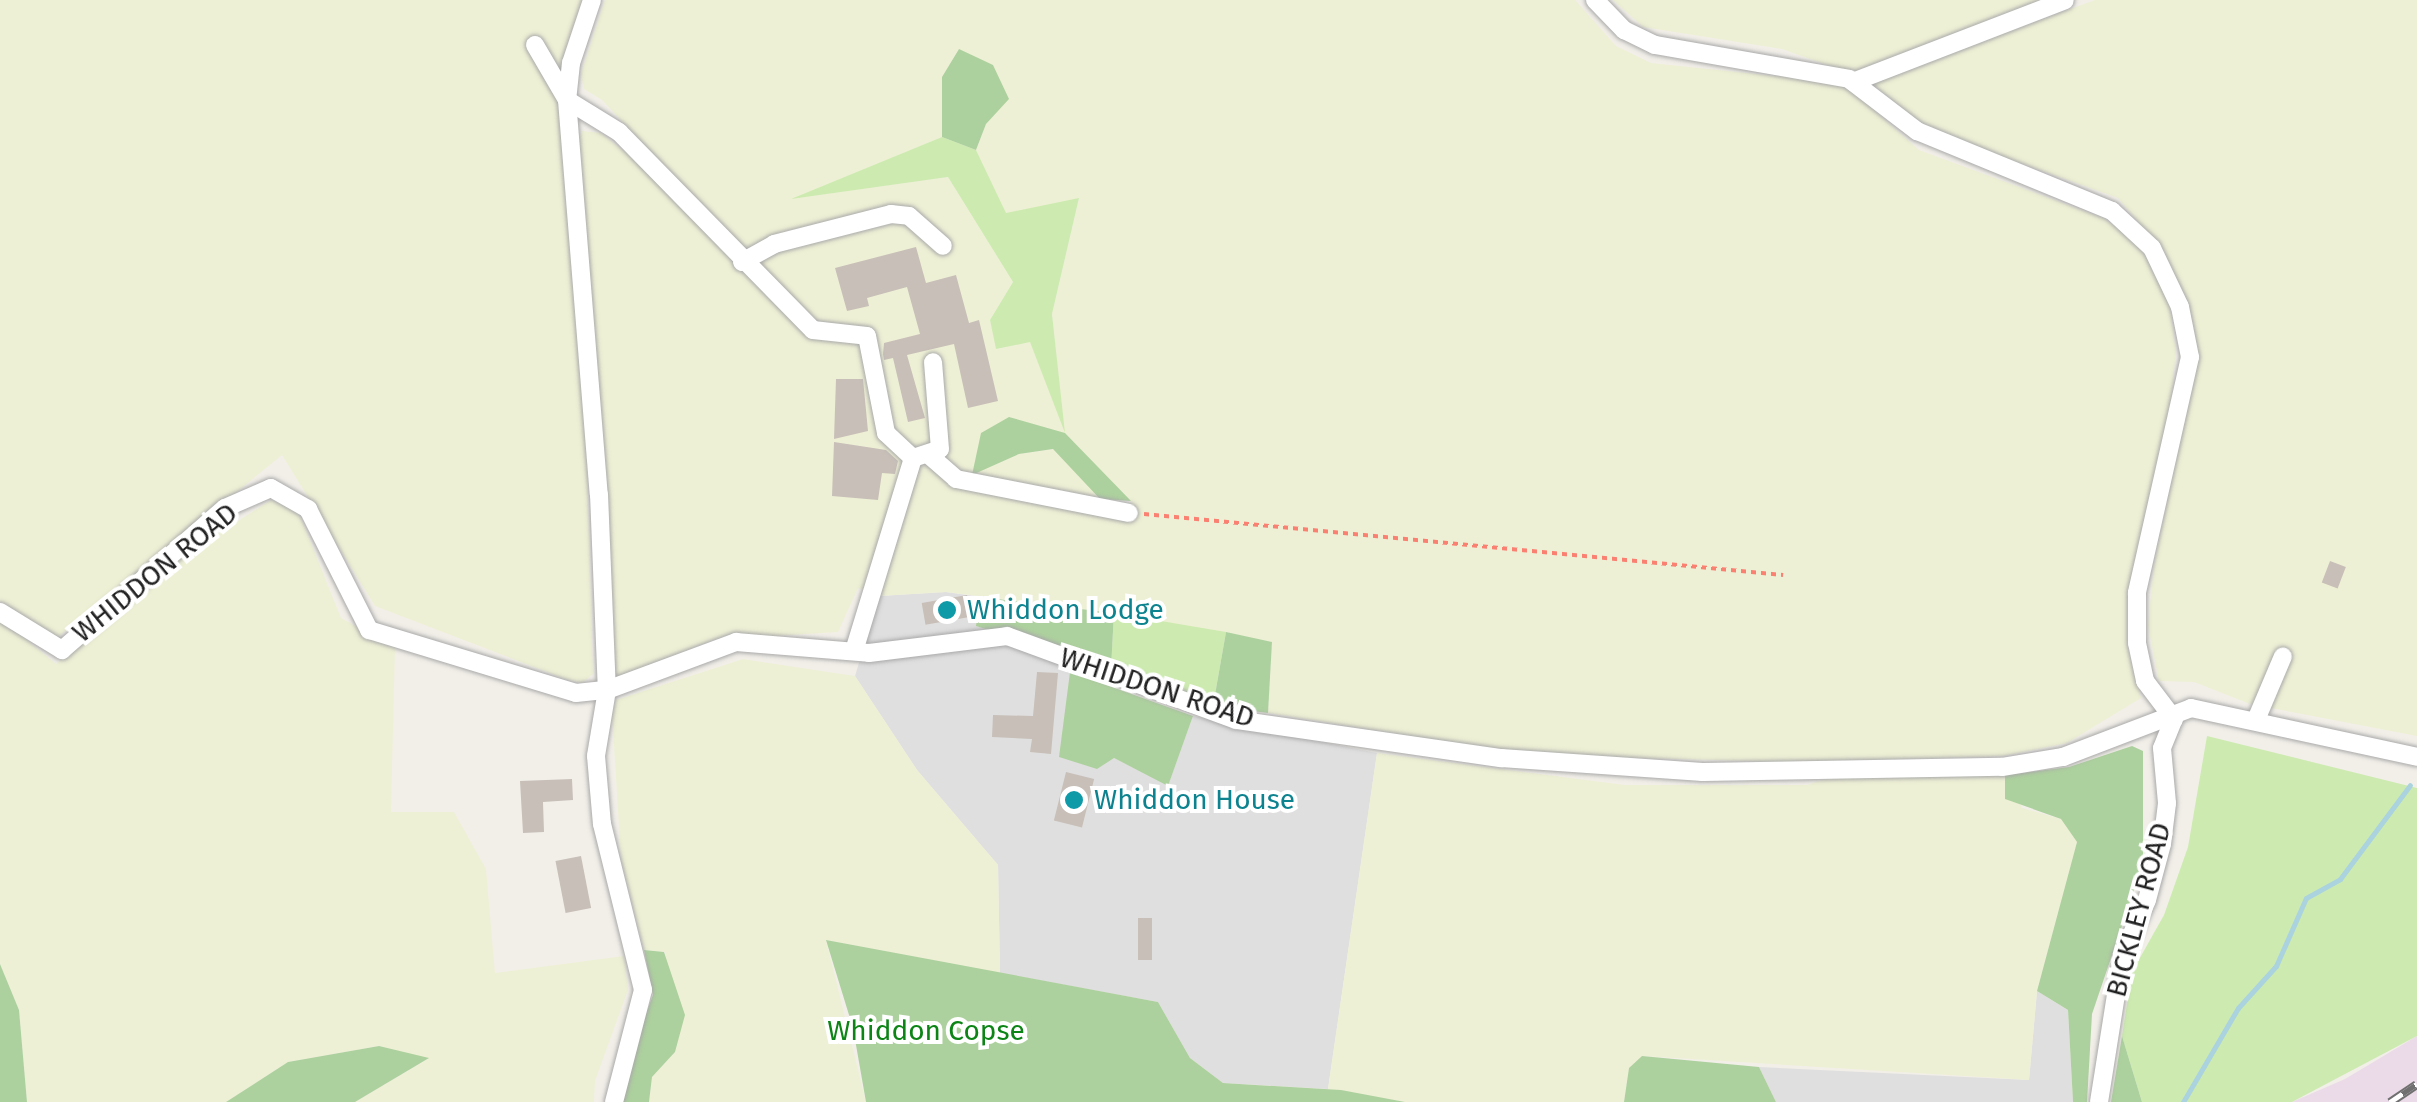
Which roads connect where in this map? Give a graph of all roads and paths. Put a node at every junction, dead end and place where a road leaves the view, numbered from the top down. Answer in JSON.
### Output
{"nodes":[{"id":1,"x":592,"y":0,"type":"edge"},
{"id":2,"x":1595,"y":0,"type":"edge"},
{"id":3,"x":2065,"y":0,"type":"edge"},
{"id":4,"x":536,"y":45,"type":"dead end"},
{"id":5,"x":1853,"y":82,"type":"junction"},
{"id":6,"x":568,"y":100,"type":"junction"},
{"id":7,"x":943,"y":246,"type":"dead end"},
{"id":8,"x":742,"y":262,"type":"junction"},
{"id":9,"x":934,"y":362,"type":"dead end"},
{"id":10,"x":921,"y":457,"type":"junction"},
{"id":11,"x":1129,"y":513,"type":"joint"},
{"id":12,"x":1784,"y":576,"type":"dead end"},
{"id":13,"x":0,"y":612,"type":"edge"},
{"id":14,"x":854,"y":650,"type":"junction"},
{"id":15,"x":2283,"y":656,"type":"dead end"},
{"id":16,"x":607,"y":690,"type":"junction"},
{"id":17,"x":2174,"y":719,"type":"junction"},
{"id":18,"x":2256,"y":720,"type":"junction"},
{"id":19,"x":2417,"y":757,"type":"edge"},
{"id":20,"x":614,"y":1102,"type":"edge"},
{"id":21,"x":2098,"y":1102,"type":"edge"}],
"edges":[{"from":1,"to":6,"type":"street"},
{"from":2,"to":5,"type":"street"},
{"from":3,"to":5,"type":"street"},
{"from":4,"to":6,"type":"street"},
{"from":5,"to":17,"type":"street"},
{"from":6,"to":8,"type":"street"},
{"from":6,"to":16,"type":"street"},
{"from":7,"to":8,"type":"street"},
{"from":8,"to":10,"type":"street"},
{"from":9,"to":10,"type":"street"},
{"from":10,"to":11,"type":"street"},
{"from":10,"to":14,"type":"street"},
{"from":11,"to":12,"type":"path"},
{"from":13,"to":16,"type":"street","name":"WHIDDON ROAD"},
{"from":14,"to":16,"type":"street","name":"WHIDDON ROAD"},
{"from":14,"to":17,"type":"street","name":"WHIDDON ROAD"},
{"from":15,"to":18,"type":"street"},
{"from":16,"to":20,"type":"street"},
{"from":17,"to":18,"type":"street","name":"WHIDDON ROAD"},
{"from":17,"to":21,"type":"street","name":"BICKLEY ROAD"},
{"from":18,"to":19,"type":"street","name":"WHIDDON ROAD"}]}
